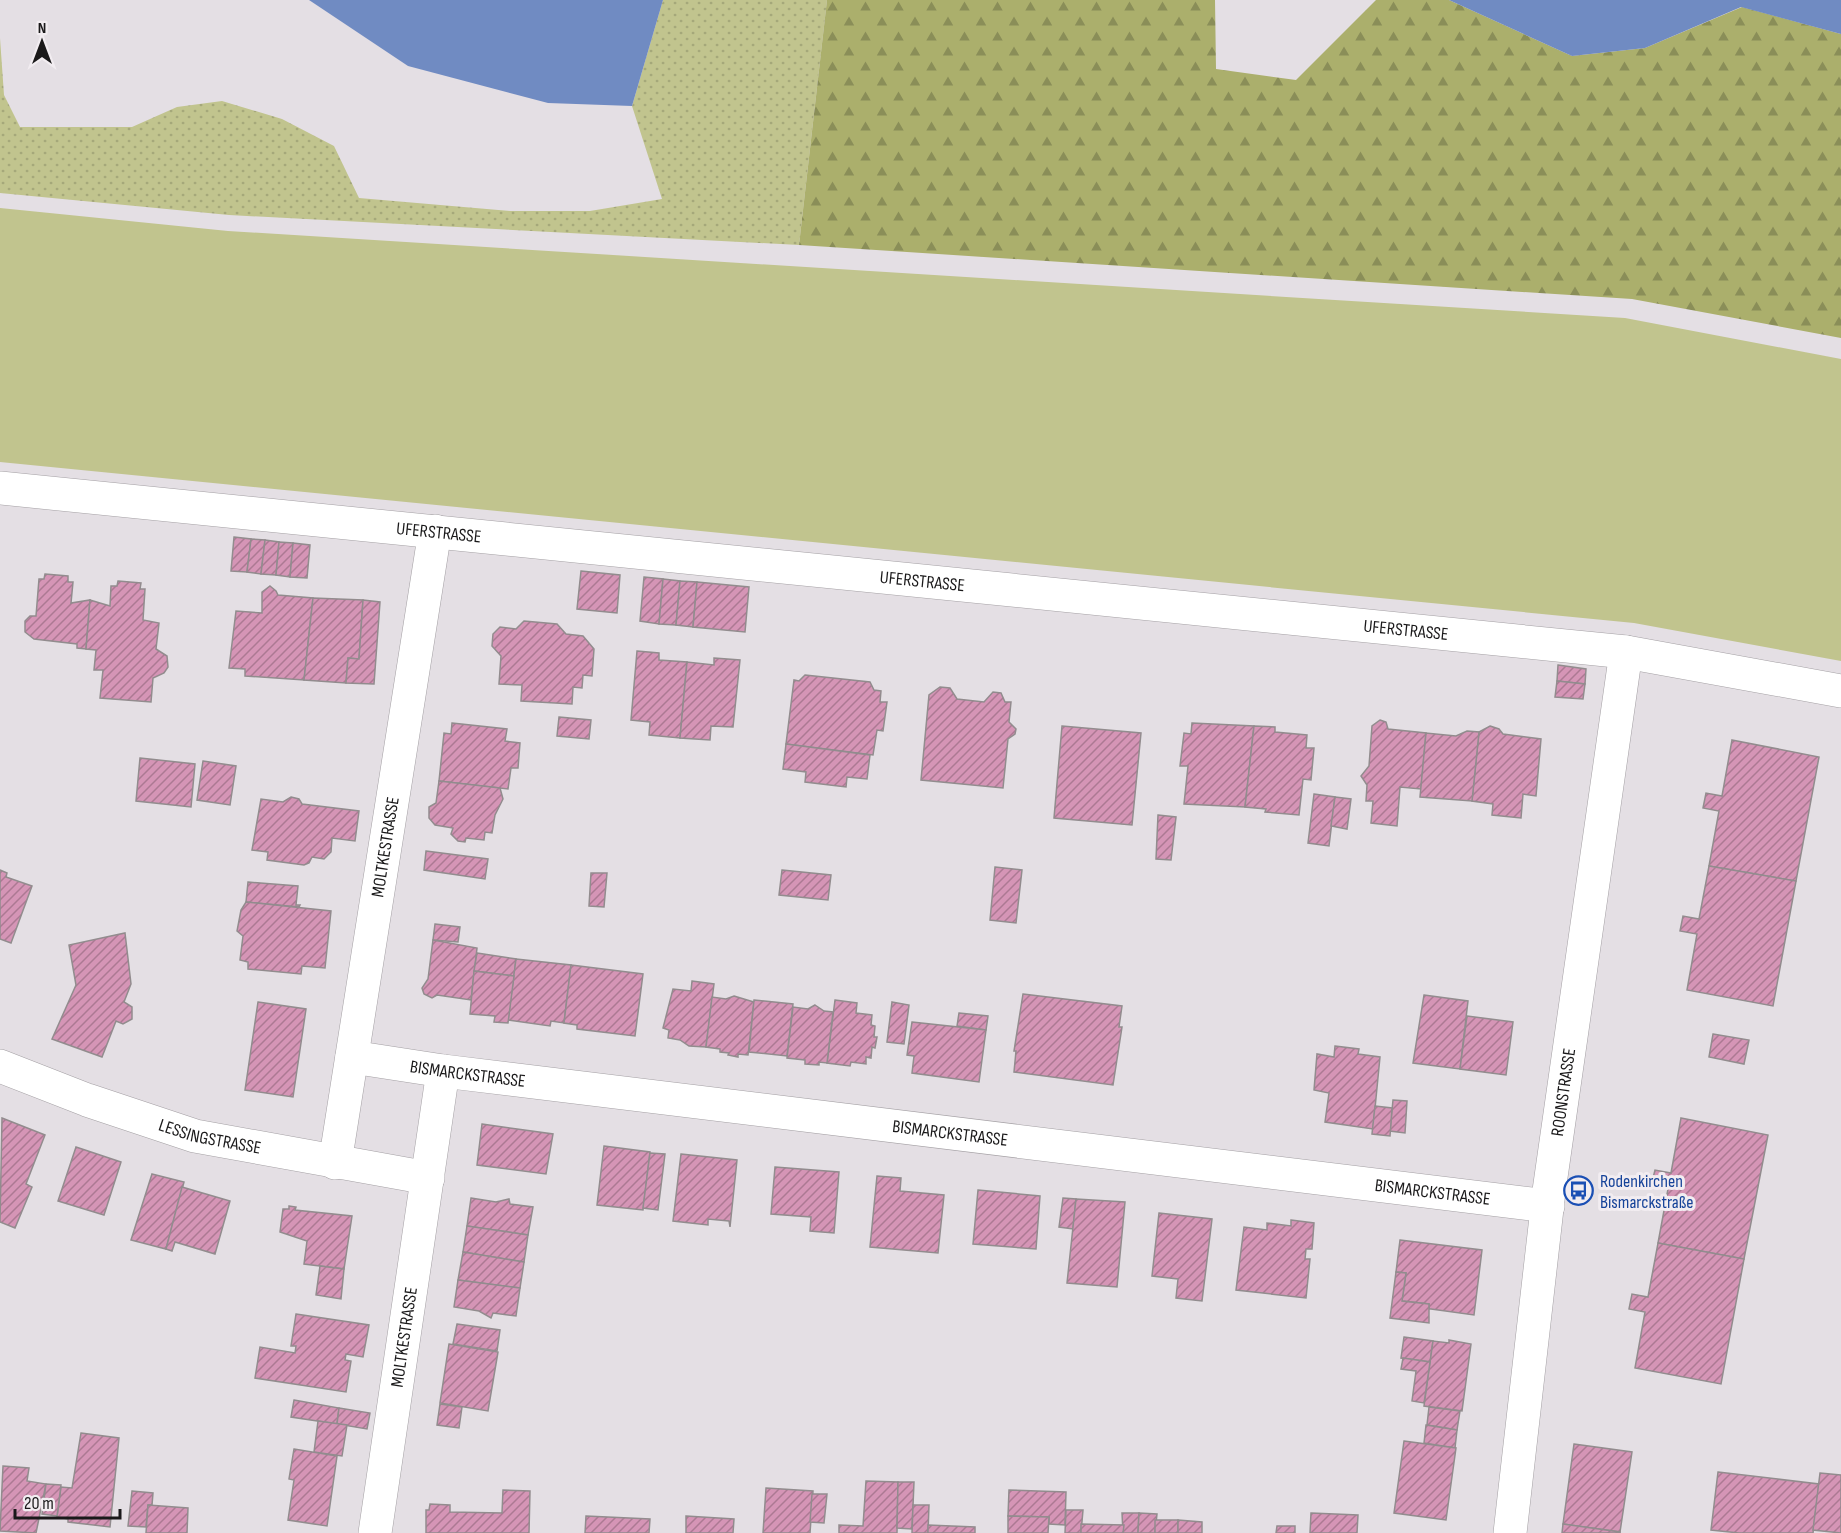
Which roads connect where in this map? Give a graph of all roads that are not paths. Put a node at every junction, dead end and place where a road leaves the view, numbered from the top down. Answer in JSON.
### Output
{"nodes":[{"id":1,"x":0,"y":488,"type":"edge"},
{"id":2,"x":435,"y":531,"type":"junction"},
{"id":3,"x":1626,"y":652,"type":"junction"},
{"id":4,"x":1841,"y":691,"type":"edge"},
{"id":5,"x":352,"y":1057,"type":"junction"},
{"id":6,"x":0,"y":1066,"type":"edge"},
{"id":7,"x":443,"y":1071,"type":"junction"},
{"id":8,"x":335,"y":1163,"type":"junction"},
{"id":9,"x":428,"y":1178,"type":"junction"},
{"id":10,"x":1548,"y":1206,"type":"junction"},
{"id":11,"x":375,"y":1533,"type":"edge"},
{"id":12,"x":1510,"y":1533,"type":"edge"}],
"edges":[{"from":1,"to":2,"type":"street","name":"UFERSTRASSE"},
{"from":2,"to":3,"type":"street","name":"UFERSTRASSE"},
{"from":2,"to":5,"type":"street","name":"MOLTKESTRASSE"},
{"from":3,"to":4,"type":"street","name":"UFERSTRASSE"},
{"from":3,"to":10,"type":"street","name":"ROONSTRASSE"},
{"from":5,"to":7,"type":"street","name":"BISMARCKSTRASSE"},
{"from":5,"to":8,"type":"street","name":"MOLTKESTRASSE"},
{"from":6,"to":8,"type":"street","name":"LESSINGSTRASSE"},
{"from":7,"to":9,"type":"street","name":"MOLTKESTRASSE"},
{"from":7,"to":10,"type":"street","name":"BISMARCKSTRASSE"},
{"from":8,"to":9,"type":"street","name":"LESSINGSTRASSE"},
{"from":9,"to":11,"type":"street","name":"MOLTKESTRASSE"},
{"from":10,"to":12,"type":"street","name":"ROONSTRASSE"}]}
